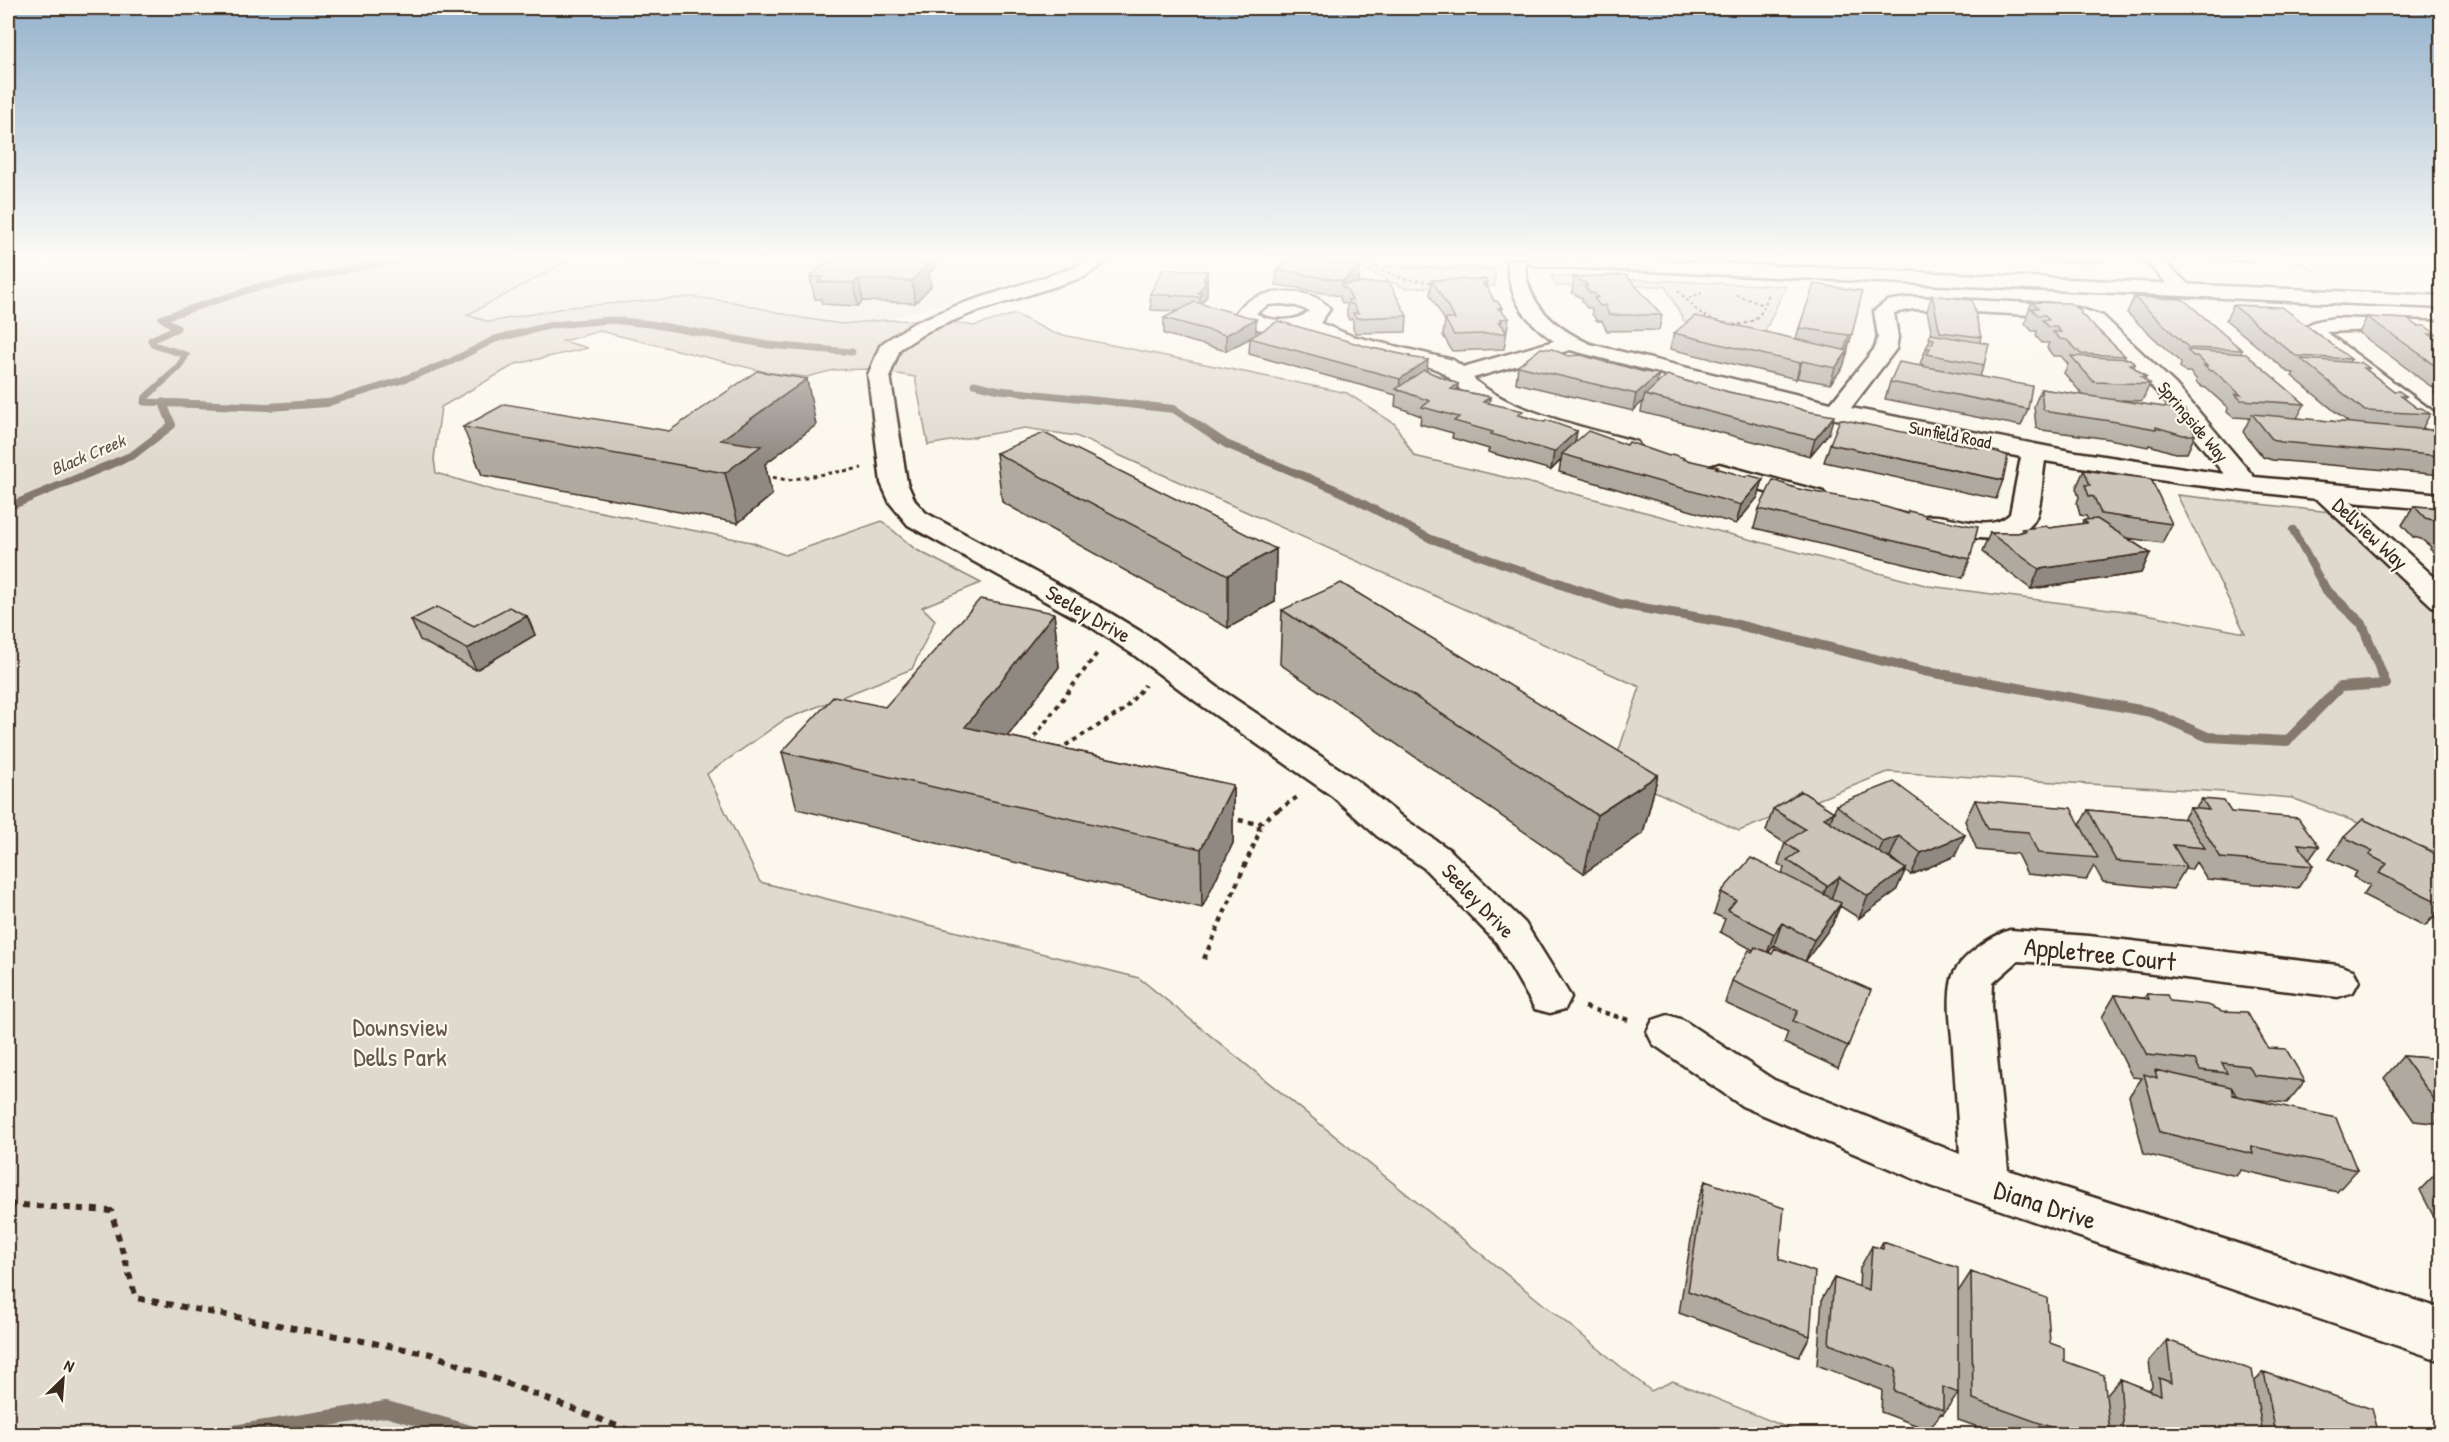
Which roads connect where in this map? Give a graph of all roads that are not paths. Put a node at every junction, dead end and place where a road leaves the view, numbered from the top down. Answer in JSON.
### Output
{"nodes":[{"id":1,"x":921,"y":327,"type":"edge"},
{"id":2,"x":1313,"y":327,"type":"edge"},
{"id":3,"x":1549,"y":327,"type":"edge"},
{"id":4,"x":1887,"y":327,"type":"edge"},
{"id":5,"x":2104,"y":327,"type":"edge"},
{"id":6,"x":2316,"y":327,"type":"edge"},
{"id":7,"x":2424,"y":327,"type":"edge"},
{"id":8,"x":2442,"y":328,"type":"edge"},
{"id":9,"x":1572,"y":343,"type":"junction"},
{"id":10,"x":1459,"y":375,"type":"junction"},
{"id":11,"x":1836,"y":412,"type":"junction"},
{"id":12,"x":2442,"y":430,"type":"edge"},
{"id":13,"x":2034,"y":452,"type":"junction"},
{"id":14,"x":1653,"y":454,"type":"edge"},
{"id":15,"x":1697,"y":466,"type":"edge"},
{"id":16,"x":2245,"y":483,"type":"junction"},
{"id":17,"x":2325,"y":492,"type":"junction"},
{"id":18,"x":1832,"y":501,"type":"edge"},
{"id":19,"x":2442,"y":502,"type":"edge"},
{"id":20,"x":1911,"y":519,"type":"edge"},
{"id":21,"x":2442,"y":600,"type":"edge"},
{"id":22,"x":2338,"y":981,"type":"dead end"},
{"id":23,"x":1551,"y":997,"type":"road end"},
{"id":24,"x":1668,"y":1032,"type":"road end"},
{"id":25,"x":1986,"y":1185,"type":"junction"},
{"id":26,"x":2442,"y":1335,"type":"edge"}],
"edges":[{"from":1,"to":23,"type":"street","name":"Seeley Drive"},
{"from":2,"to":10,"type":"street"},
{"from":3,"to":9,"type":"street","name":"Sunfield Road"},
{"from":4,"to":11,"type":"street","name":"Springside Way"},
{"from":5,"to":16,"type":"street","name":"Springside Way"},
{"from":6,"to":12,"type":"street"},
{"from":7,"to":8,"type":"street"},
{"from":9,"to":10,"type":"street"},
{"from":9,"to":11,"type":"street","name":"Sunfield Road"},
{"from":10,"to":14,"type":"street"},
{"from":11,"to":13,"type":"street","name":"Sunfield Road"},
{"from":13,"to":16,"type":"street","name":"Sunfield Road"},
{"from":13,"to":20,"type":"street"},
{"from":15,"to":18,"type":"street"},
{"from":16,"to":17,"type":"street","name":"Sunfield Road"},
{"from":17,"to":19,"type":"street","name":"Sunfield Road"},
{"from":17,"to":21,"type":"street","name":"Dellview Way"},
{"from":22,"to":25,"type":"street","name":"Appletree Court"},
{"from":24,"to":25,"type":"street","name":"Diana Drive"},
{"from":25,"to":26,"type":"street","name":"Diana Drive"}]}
